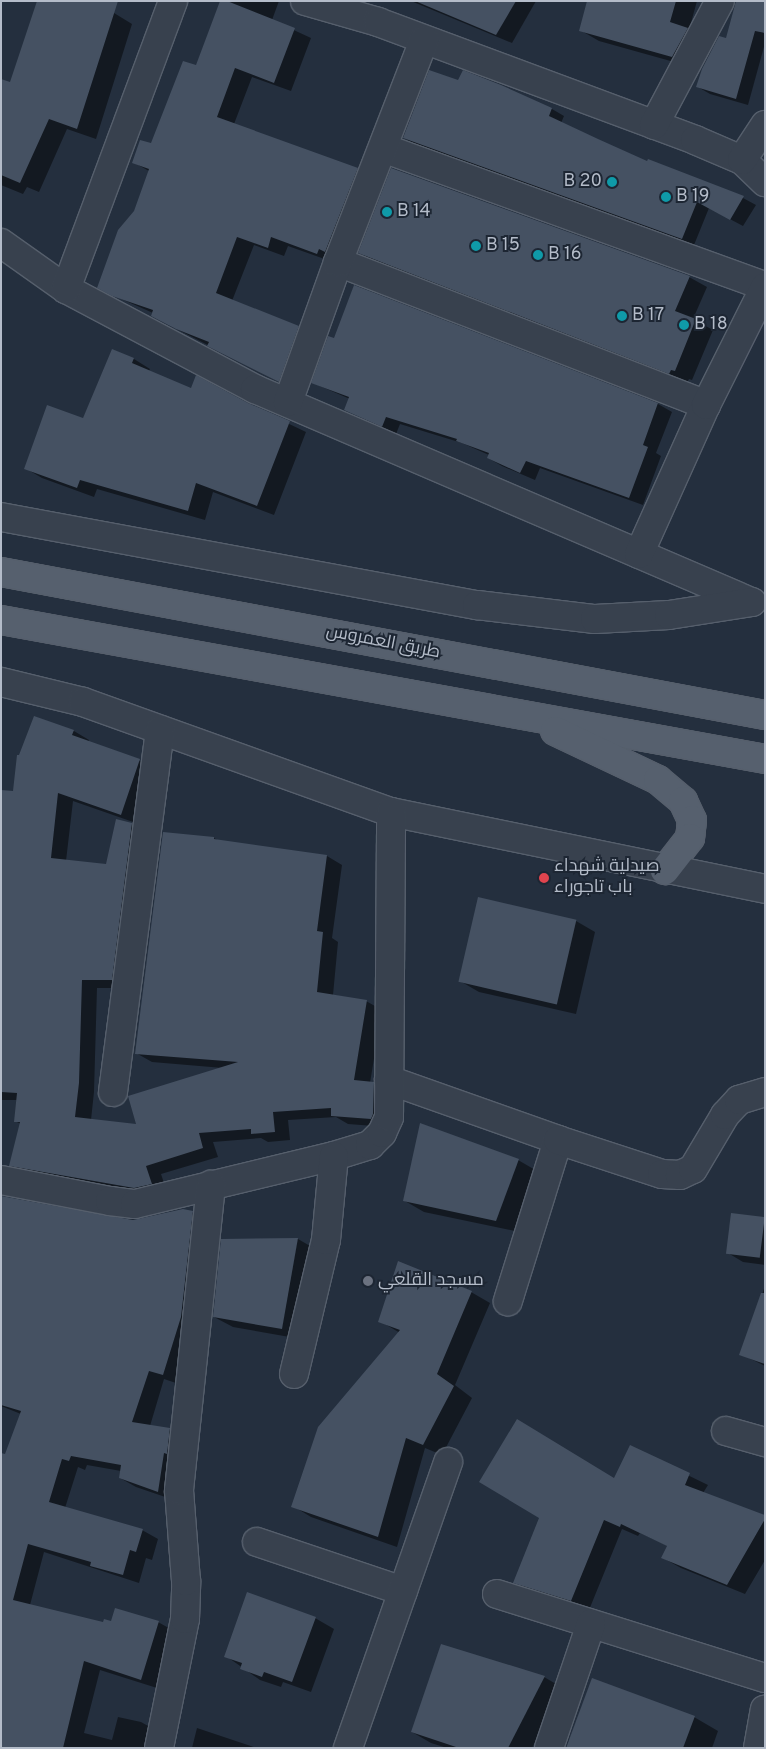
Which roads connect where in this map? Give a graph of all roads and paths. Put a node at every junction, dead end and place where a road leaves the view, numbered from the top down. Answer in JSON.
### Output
{"nodes":[{"id":1,"x":173,"y":1,"type":"edge"},
{"id":2,"x":305,"y":1,"type":"edge"},
{"id":3,"x":720,"y":1,"type":"edge"},
{"id":4,"x":383,"y":12,"type":"edge"},
{"id":5,"x":424,"y":40,"type":"junction"},
{"id":6,"x":654,"y":125,"type":"junction"},
{"id":7,"x":765,"y":125,"type":"edge"},
{"id":8,"x":382,"y":148,"type":"junction"},
{"id":9,"x":742,"y":160,"type":"junction"},
{"id":10,"x":765,"y":182,"type":"edge"},
{"id":11,"x":1,"y":243,"type":"edge"},
{"id":12,"x":338,"y":262,"type":"junction"},
{"id":13,"x":765,"y":287,"type":"edge"},
{"id":14,"x":66,"y":289,"type":"junction"},
{"id":15,"x":288,"y":402,"type":"junction"},
{"id":16,"x":706,"y":405,"type":"junction"},
{"id":17,"x":1,"y":517,"type":"edge"},
{"id":18,"x":639,"y":554,"type":"junction"},
{"id":19,"x":1,"y":572,"type":"edge"},
{"id":20,"x":758,"y":598,"type":"edge"},
{"id":21,"x":1,"y":620,"type":"edge"},
{"id":22,"x":1,"y":682,"type":"edge"},
{"id":23,"x":520,"y":714,"type":"junction"},
{"id":24,"x":765,"y":715,"type":"edge"},
{"id":25,"x":160,"y":730,"type":"junction"},
{"id":26,"x":765,"y":759,"type":"edge"},
{"id":27,"x":391,"y":812,"type":"junction"},
{"id":28,"x":666,"y":870,"type":"junction"},
{"id":29,"x":765,"y":890,"type":"edge"},
{"id":30,"x":389,"y":1080,"type":"junction"},
{"id":31,"x":113,"y":1092,"type":"dead end"},
{"id":32,"x":765,"y":1092,"type":"edge"},
{"id":33,"x":558,"y":1140,"type":"junction"},
{"id":34,"x":334,"y":1156,"type":"junction"},
{"id":35,"x":1,"y":1180,"type":"edge"},
{"id":36,"x":210,"y":1185,"type":"junction"},
{"id":37,"x":508,"y":1301,"type":"dead end"},
{"id":38,"x":294,"y":1374,"type":"dead end"},
{"id":39,"x":726,"y":1431,"type":"dead end"},
{"id":40,"x":765,"y":1442,"type":"edge"},
{"id":41,"x":448,"y":1462,"type":"dead end"},
{"id":42,"x":257,"y":1542,"type":"dead end"},
{"id":43,"x":403,"y":1591,"type":"junction"},
{"id":44,"x":497,"y":1594,"type":"dead end"},
{"id":45,"x":591,"y":1624,"type":"junction"},
{"id":46,"x":765,"y":1678,"type":"edge"},
{"id":47,"x":765,"y":1710,"type":"edge"},
{"id":48,"x":159,"y":1748,"type":"edge"},
{"id":49,"x":348,"y":1748,"type":"edge"},
{"id":50,"x":548,"y":1748,"type":"edge"},
{"id":51,"x":758,"y":1748,"type":"edge"}],
"edges":[{"from":1,"to":14,"type":"street"},
{"from":2,"to":4,"type":"street"},
{"from":3,"to":6,"type":"street"},
{"from":4,"to":5,"type":"street"},
{"from":5,"to":6,"type":"street"},
{"from":5,"to":8,"type":"street"},
{"from":6,"to":9,"type":"street"},
{"from":7,"to":9,"type":"street"},
{"from":8,"to":12,"type":"street"},
{"from":8,"to":13,"type":"street"},
{"from":9,"to":10,"type":"street"},
{"from":11,"to":14,"type":"street"},
{"from":12,"to":15,"type":"street"},
{"from":12,"to":16,"type":"street"},
{"from":13,"to":16,"type":"street"},
{"from":14,"to":15,"type":"street"},
{"from":15,"to":18,"type":"street"},
{"from":16,"to":18,"type":"street"},
{"from":17,"to":20,"type":"street"},
{"from":18,"to":20,"type":"street"},
{"from":19,"to":24,"type":"main road","name":"طريق العمروس"},
{"from":21,"to":23,"type":"main road"},
{"from":22,"to":25,"type":"street"},
{"from":23,"to":26,"type":"main road"},
{"from":23,"to":28,"type":"main road"},
{"from":25,"to":27,"type":"street"},
{"from":25,"to":31,"type":"street"},
{"from":27,"to":28,"type":"street"},
{"from":27,"to":30,"type":"street"},
{"from":28,"to":29,"type":"street"},
{"from":30,"to":33,"type":"street"},
{"from":30,"to":34,"type":"street"},
{"from":32,"to":33,"type":"street"},
{"from":33,"to":37,"type":"street"},
{"from":34,"to":36,"type":"street"},
{"from":34,"to":38,"type":"street"},
{"from":35,"to":36,"type":"street"},
{"from":36,"to":48,"type":"street"},
{"from":39,"to":40,"type":"street"},
{"from":41,"to":43,"type":"street"},
{"from":42,"to":43,"type":"street"},
{"from":43,"to":49,"type":"street"},
{"from":44,"to":45,"type":"street"},
{"from":45,"to":46,"type":"street"},
{"from":45,"to":50,"type":"street"},
{"from":47,"to":51,"type":"street"}]}
